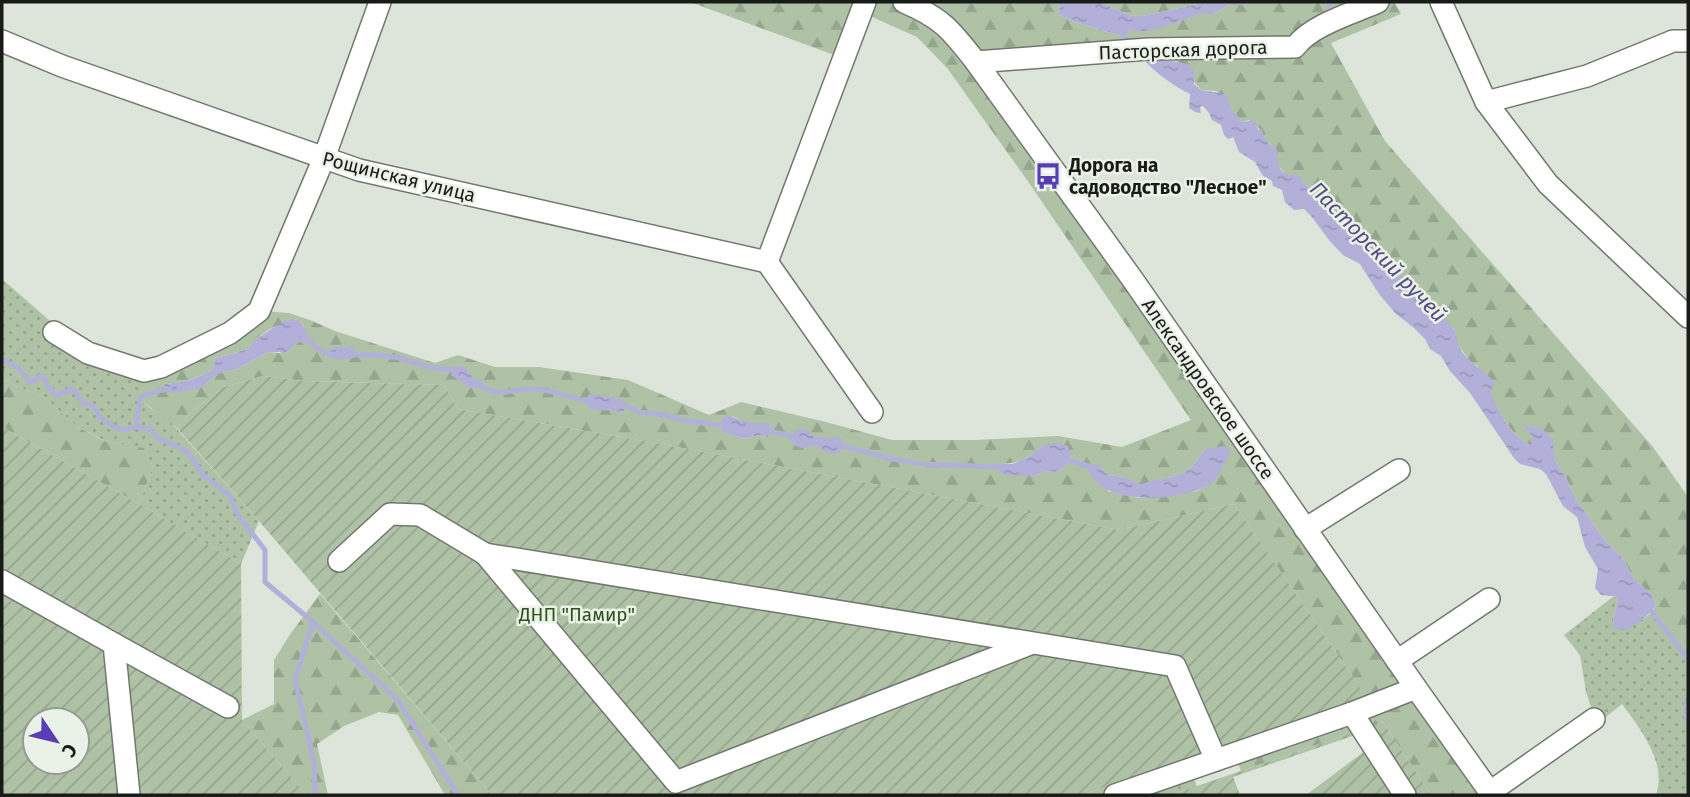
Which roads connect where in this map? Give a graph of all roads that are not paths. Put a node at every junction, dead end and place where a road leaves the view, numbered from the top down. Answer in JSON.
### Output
{"nodes":[{"id":1,"x":380,"y":2,"type":"edge"},
{"id":2,"x":864,"y":2,"type":"edge"},
{"id":3,"x":904,"y":2,"type":"edge"},
{"id":4,"x":1378,"y":2,"type":"edge"},
{"id":5,"x":1441,"y":2,"type":"edge"},
{"id":6,"x":2,"y":41,"type":"edge"},
{"id":7,"x":1688,"y":41,"type":"edge"},
{"id":8,"x":976,"y":62,"type":"junction"},
{"id":9,"x":1486,"y":102,"type":"junction"},
{"id":10,"x":324,"y":158,"type":"junction"},
{"id":11,"x":767,"y":262,"type":"junction"},
{"id":12,"x":1688,"y":317,"type":"edge"},
{"id":13,"x":54,"y":332,"type":"dead end"},
{"id":14,"x":872,"y":412,"type":"dead end"},
{"id":15,"x":1399,"y":470,"type":"dead end"},
{"id":16,"x":1305,"y":529,"type":"junction"},
{"id":17,"x":485,"y":554,"type":"junction"},
{"id":18,"x":339,"y":561,"type":"dead end"},
{"id":19,"x":2,"y":581,"type":"edge"},
{"id":20,"x":1489,"y":599,"type":"dead end"},
{"id":21,"x":1032,"y":643,"type":"junction"},
{"id":22,"x":114,"y":644,"type":"junction"},
{"id":23,"x":1397,"y":661,"type":"junction"},
{"id":24,"x":1416,"y":688,"type":"junction"},
{"id":25,"x":228,"y":706,"type":"dead end"},
{"id":26,"x":1352,"y":713,"type":"junction"},
{"id":27,"x":1594,"y":719,"type":"dead end"},
{"id":28,"x":1216,"y":760,"type":"junction"},
{"id":29,"x":1491,"y":794,"type":"edge"},
{"id":30,"x":129,"y":795,"type":"edge"},
{"id":31,"x":1115,"y":795,"type":"edge"},
{"id":32,"x":1405,"y":795,"type":"edge"}],
"edges":[{"from":1,"to":10,"type":"street"},
{"from":2,"to":11,"type":"street"},
{"from":3,"to":8,"type":"street","name":"Александровское шоссе"},
{"from":4,"to":8,"type":"street","name":"Пасторская дорога"},
{"from":5,"to":9,"type":"street"},
{"from":6,"to":10,"type":"street","name":"Рощинская улица"},
{"from":7,"to":9,"type":"street"},
{"from":8,"to":16,"type":"street","name":"Александровское шоссе"},
{"from":9,"to":12,"type":"street"},
{"from":10,"to":11,"type":"street","name":"Рощинская улица"},
{"from":10,"to":13,"type":"street"},
{"from":11,"to":14,"type":"street"},
{"from":15,"to":16,"type":"street"},
{"from":16,"to":23,"type":"street","name":"Александровское шоссе"},
{"from":17,"to":18,"type":"street"},
{"from":17,"to":21,"type":"street"},
{"from":17,"to":21,"type":"street"},
{"from":19,"to":22,"type":"street"},
{"from":20,"to":23,"type":"street"},
{"from":21,"to":28,"type":"street"},
{"from":22,"to":25,"type":"street"},
{"from":22,"to":30,"type":"street"},
{"from":23,"to":24,"type":"street","name":"Александровское шоссе"},
{"from":24,"to":26,"type":"street"},
{"from":24,"to":29,"type":"street","name":"Александровское шоссе"},
{"from":26,"to":28,"type":"street"},
{"from":26,"to":32,"type":"street"},
{"from":27,"to":29,"type":"street"},
{"from":28,"to":31,"type":"street"}]}
